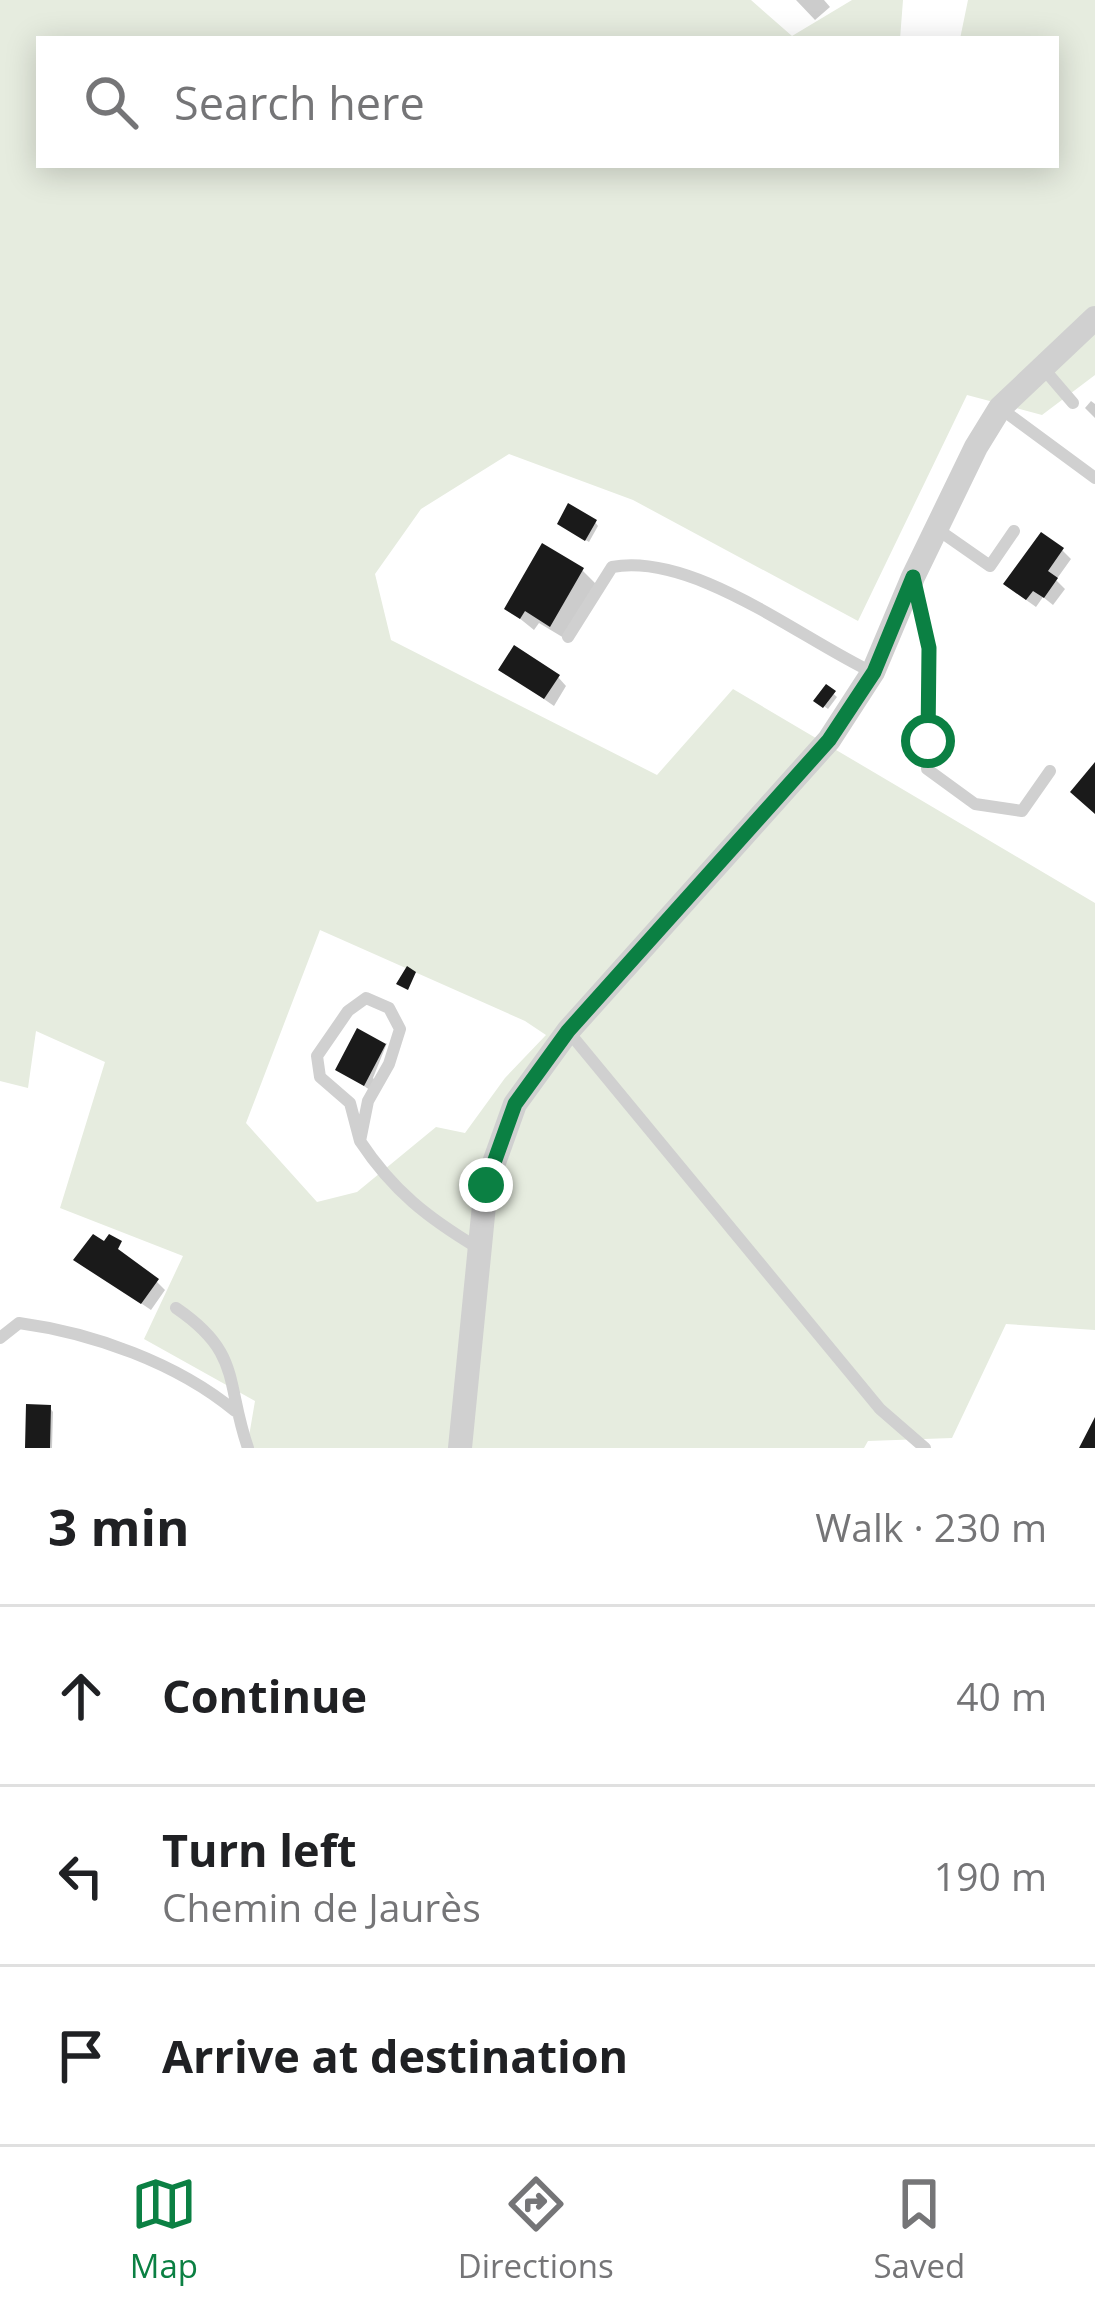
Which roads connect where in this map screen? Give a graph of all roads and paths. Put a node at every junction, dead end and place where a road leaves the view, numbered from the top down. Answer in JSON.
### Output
{"nodes":[{"id":1,"x":1095,"y":318,"type":"edge"},
{"id":2,"x":1042,"y":368,"type":"junction"},
{"id":3,"x":1073,"y":403,"type":"dead end"},
{"id":4,"x":1000,"y":409,"type":"junction"},
{"id":5,"x":1095,"y":478,"type":"edge"},
{"id":6,"x":936,"y":529,"type":"junction"},
{"id":7,"x":1014,"y":531,"type":"dead end"},
{"id":8,"x":913,"y":577,"type":"junction"},
{"id":9,"x":568,"y":637,"type":"dead end"},
{"id":10,"x":874,"y":672,"type":"junction"},
{"id":11,"x":1050,"y":771,"type":"dead end"},
{"id":12,"x":568,"y":1031,"type":"junction"},
{"id":13,"x":360,"y":1141,"type":"junction"},
{"id":14,"x":479,"y":1249,"type":"junction"},
{"id":15,"x":176,"y":1308,"type":"dead end"},
{"id":16,"x":0,"y":1338,"type":"edge"},
{"id":17,"x":235,"y":1411,"type":"junction"},
{"id":18,"x":248,"y":1448,"type":"edge"},
{"id":19,"x":460,"y":1448,"type":"edge"},
{"id":20,"x":925,"y":1448,"type":"edge"}],
"edges":[{"from":1,"to":2,"type":"street"},
{"from":2,"to":3,"type":"lane"},
{"from":2,"to":4,"type":"street"},
{"from":4,"to":5,"type":"lane"},
{"from":4,"to":6,"type":"street"},
{"from":6,"to":7,"type":"lane"},
{"from":6,"to":8,"type":"street"},
{"from":8,"to":10,"type":"street"},
{"from":8,"to":11,"type":"lane"},
{"from":9,"to":10,"type":"lane"},
{"from":10,"to":12,"type":"street"},
{"from":12,"to":14,"type":"street"},
{"from":12,"to":20,"type":"lane"},
{"from":13,"to":13,"type":"lane"},
{"from":13,"to":14,"type":"lane"},
{"from":14,"to":19,"type":"street"},
{"from":15,"to":17,"type":"lane"},
{"from":16,"to":17,"type":"lane"},
{"from":17,"to":18,"type":"lane"}]}
